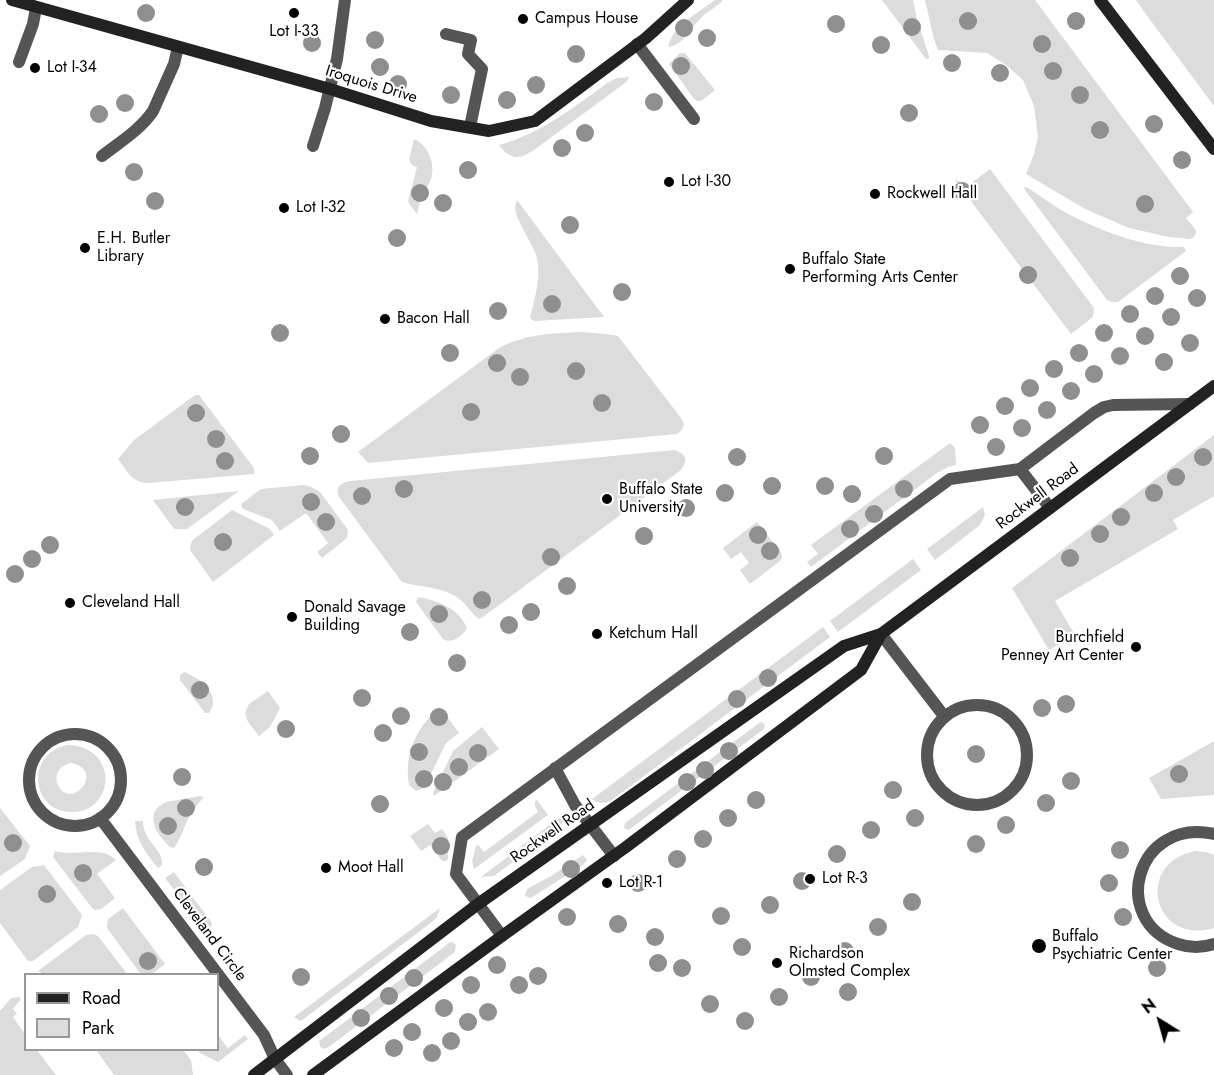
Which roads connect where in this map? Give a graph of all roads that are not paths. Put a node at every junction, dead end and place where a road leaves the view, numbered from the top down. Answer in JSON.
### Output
{"nodes":[{"id":1,"x":12,"y":0,"type":"edge"},
{"id":2,"x":345,"y":0,"type":"edge"},
{"id":3,"x":688,"y":0,"type":"edge"},
{"id":4,"x":1100,"y":0,"type":"edge"},
{"id":5,"x":36,"y":8,"type":"junction"},
{"id":6,"x":446,"y":34,"type":"dead end"},
{"id":7,"x":637,"y":44,"type":"junction"},
{"id":8,"x":178,"y":47,"type":"junction"},
{"id":9,"x":19,"y":62,"type":"dead end"},
{"id":10,"x":330,"y":89,"type":"junction"},
{"id":11,"x":694,"y":119,"type":"dead end"},
{"id":12,"x":470,"y":127,"type":"junction"},
{"id":13,"x":313,"y":146,"type":"dead end"},
{"id":14,"x":1214,"y":149,"type":"edge"},
{"id":15,"x":102,"y":156,"type":"dead end"},
{"id":16,"x":1214,"y":386,"type":"edge"},
{"id":17,"x":1190,"y":404,"type":"junction"},
{"id":18,"x":1020,"y":469,"type":"junction"},
{"id":19,"x":1050,"y":508,"type":"junction"},
{"id":20,"x":881,"y":634,"type":"junction"},
{"id":21,"x":944,"y":716,"type":"junction"},
{"id":22,"x":555,"y":768,"type":"junction"},
{"id":23,"x":100,"y":818,"type":"junction"},
{"id":24,"x":591,"y":825,"type":"junction"},
{"id":25,"x":1214,"y":834,"type":"edge"},
{"id":26,"x":614,"y":856,"type":"junction"},
{"id":27,"x":478,"y":904,"type":"junction"},
{"id":28,"x":502,"y":936,"type":"junction"},
{"id":29,"x":1214,"y":944,"type":"edge"},
{"id":30,"x":217,"y":973,"type":"edge"},
{"id":31,"x":219,"y":975,"type":"edge"},
{"id":32,"x":275,"y":1059,"type":"junction"},
{"id":33,"x":254,"y":1075,"type":"edge"},
{"id":34,"x":286,"y":1075,"type":"edge"},
{"id":35,"x":313,"y":1075,"type":"edge"}],
"edges":[{"from":1,"to":5,"type":"street","name":"Iroquois Drive"},
{"from":2,"to":10,"type":"street"},
{"from":3,"to":7,"type":"street","name":"Iroquois Drive"},
{"from":4,"to":14,"type":"street"},
{"from":5,"to":8,"type":"street","name":"Iroquois Drive"},
{"from":5,"to":9,"type":"street"},
{"from":6,"to":12,"type":"street"},
{"from":7,"to":11,"type":"street"},
{"from":7,"to":12,"type":"street","name":"Iroquois Drive"},
{"from":8,"to":10,"type":"street","name":"Iroquois Drive"},
{"from":8,"to":15,"type":"street"},
{"from":10,"to":12,"type":"street","name":"Iroquois Drive"},
{"from":10,"to":13,"type":"street"},
{"from":16,"to":17,"type":"street","name":"Rockwell Road"},
{"from":17,"to":18,"type":"street"},
{"from":17,"to":19,"type":"street","name":"Rockwell Road"},
{"from":18,"to":19,"type":"street"},
{"from":18,"to":22,"type":"street"},
{"from":19,"to":20,"type":"street","name":"Rockwell Road"},
{"from":20,"to":21,"type":"street"},
{"from":20,"to":24,"type":"street","name":"Rockwell Road"},
{"from":20,"to":26,"type":"street","name":"Rockwell Road"},
{"from":21,"to":21,"type":"street"},
{"from":22,"to":24,"type":"street"},
{"from":22,"to":27,"type":"street"},
{"from":23,"to":23,"type":"street"},
{"from":23,"to":30,"type":"street","name":"Cleveland Circle"},
{"from":24,"to":26,"type":"street"},
{"from":24,"to":27,"type":"street","name":"Rockwell Road"},
{"from":25,"to":29,"type":"street"},
{"from":26,"to":28,"type":"street","name":"Rockwell Road"},
{"from":27,"to":28,"type":"street"},
{"from":27,"to":32,"type":"street","name":"Rockwell Road"},
{"from":28,"to":35,"type":"street","name":"Rockwell Road"},
{"from":31,"to":32,"type":"street","name":"Cleveland Circle"},
{"from":32,"to":33,"type":"street","name":"Rockwell Road"},
{"from":32,"to":34,"type":"street","name":"Cleveland Circle"}]}
